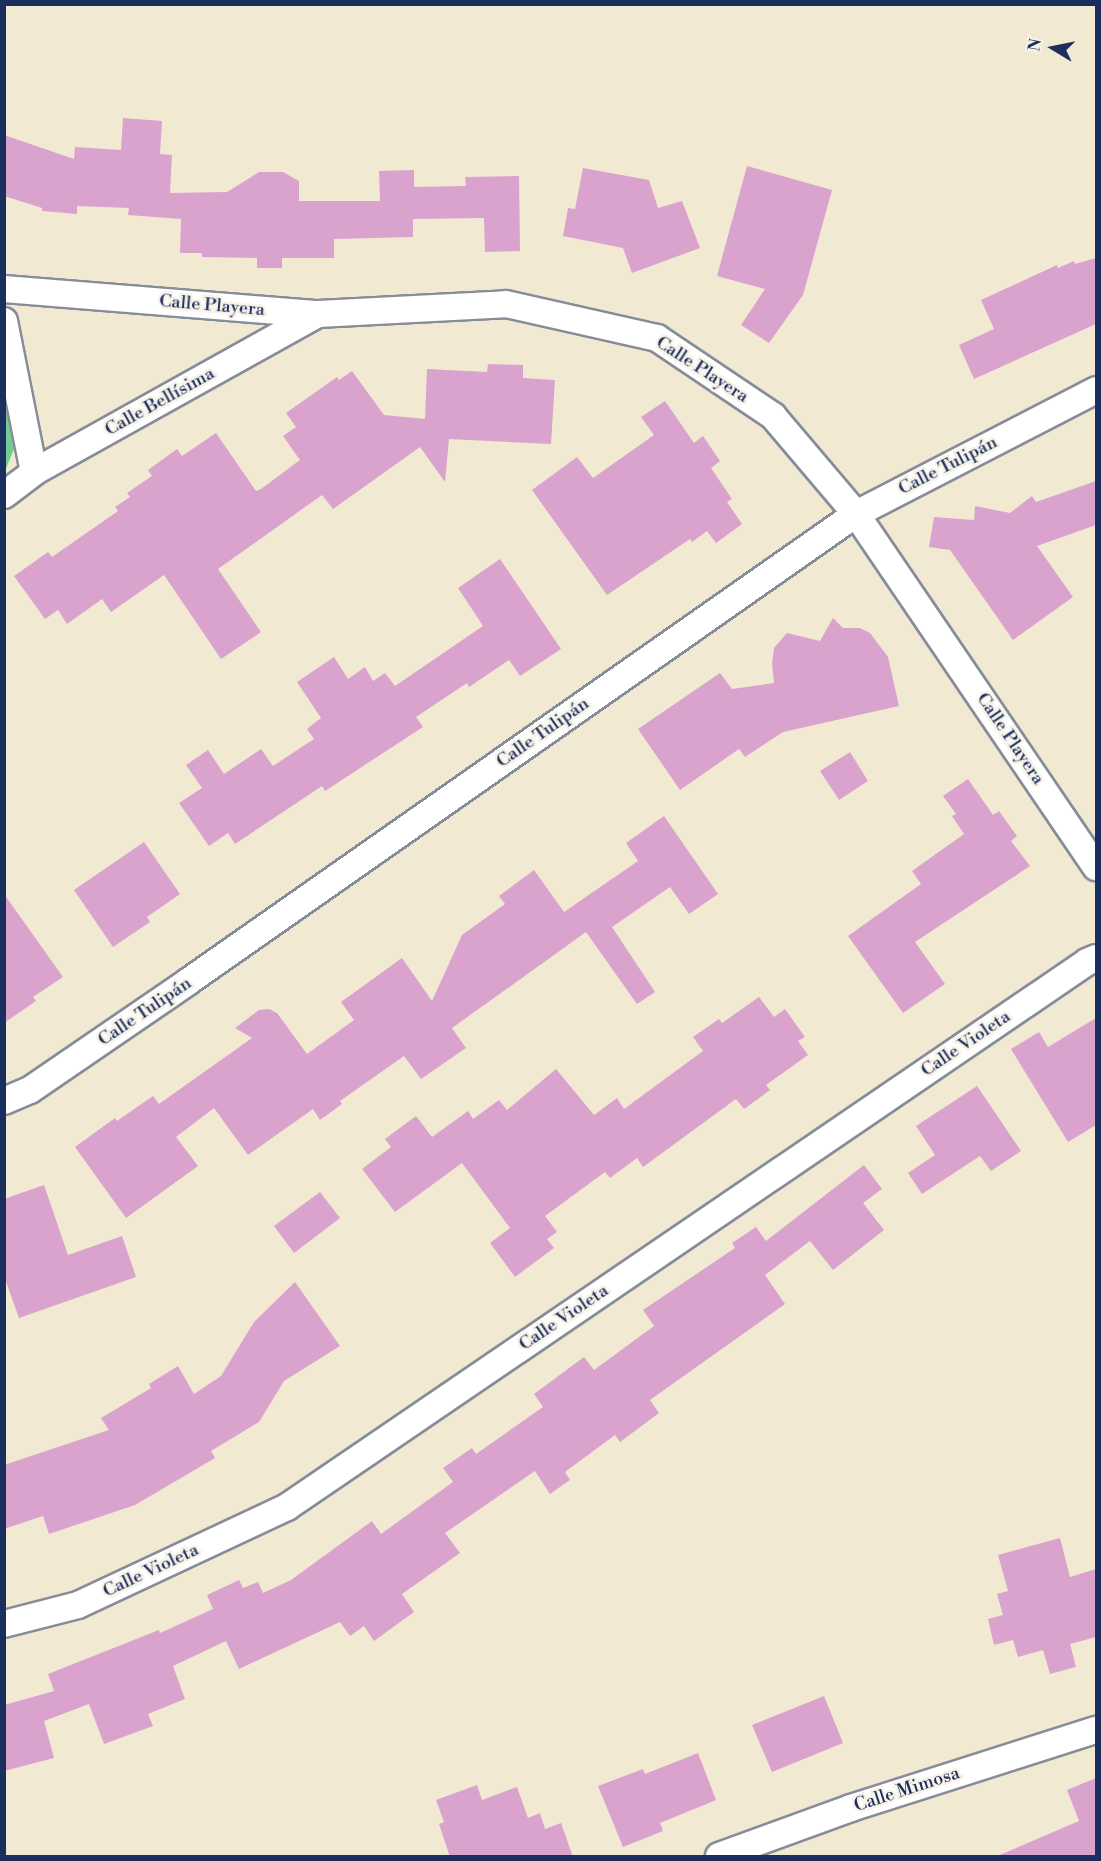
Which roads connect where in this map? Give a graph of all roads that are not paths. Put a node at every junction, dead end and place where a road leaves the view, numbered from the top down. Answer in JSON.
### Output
{"nodes":[{"id":1,"x":4,"y":289,"type":"edge"},
{"id":2,"x":318,"y":314,"type":"junction"},
{"id":3,"x":4,"y":321,"type":"edge"},
{"id":4,"x":1096,"y":390,"type":"edge"},
{"id":5,"x":34,"y":472,"type":"junction"},
{"id":6,"x":4,"y":495,"type":"edge"},
{"id":7,"x":856,"y":514,"type":"junction"},
{"id":8,"x":1096,"y":867,"type":"edge"},
{"id":9,"x":1096,"y":958,"type":"edge"},
{"id":10,"x":4,"y":1101,"type":"edge"},
{"id":11,"x":4,"y":1624,"type":"edge"},
{"id":12,"x":1096,"y":1730,"type":"edge"},
{"id":13,"x":719,"y":1857,"type":"edge"}],
"edges":[{"from":1,"to":2,"type":"street","name":"Calle Playera"},
{"from":2,"to":5,"type":"street","name":"Calle Bellísima"},
{"from":2,"to":7,"type":"street","name":"Calle Playera"},
{"from":3,"to":5,"type":"street"},
{"from":4,"to":7,"type":"street","name":"Calle Tulipán"},
{"from":5,"to":6,"type":"street","name":"Calle Bellísima"},
{"from":7,"to":8,"type":"street","name":"Calle Playera"},
{"from":7,"to":10,"type":"street","name":"Calle Tulipán"},
{"from":9,"to":11,"type":"street","name":"Calle Violeta"},
{"from":12,"to":13,"type":"street","name":"Calle Mimosa"}]}
